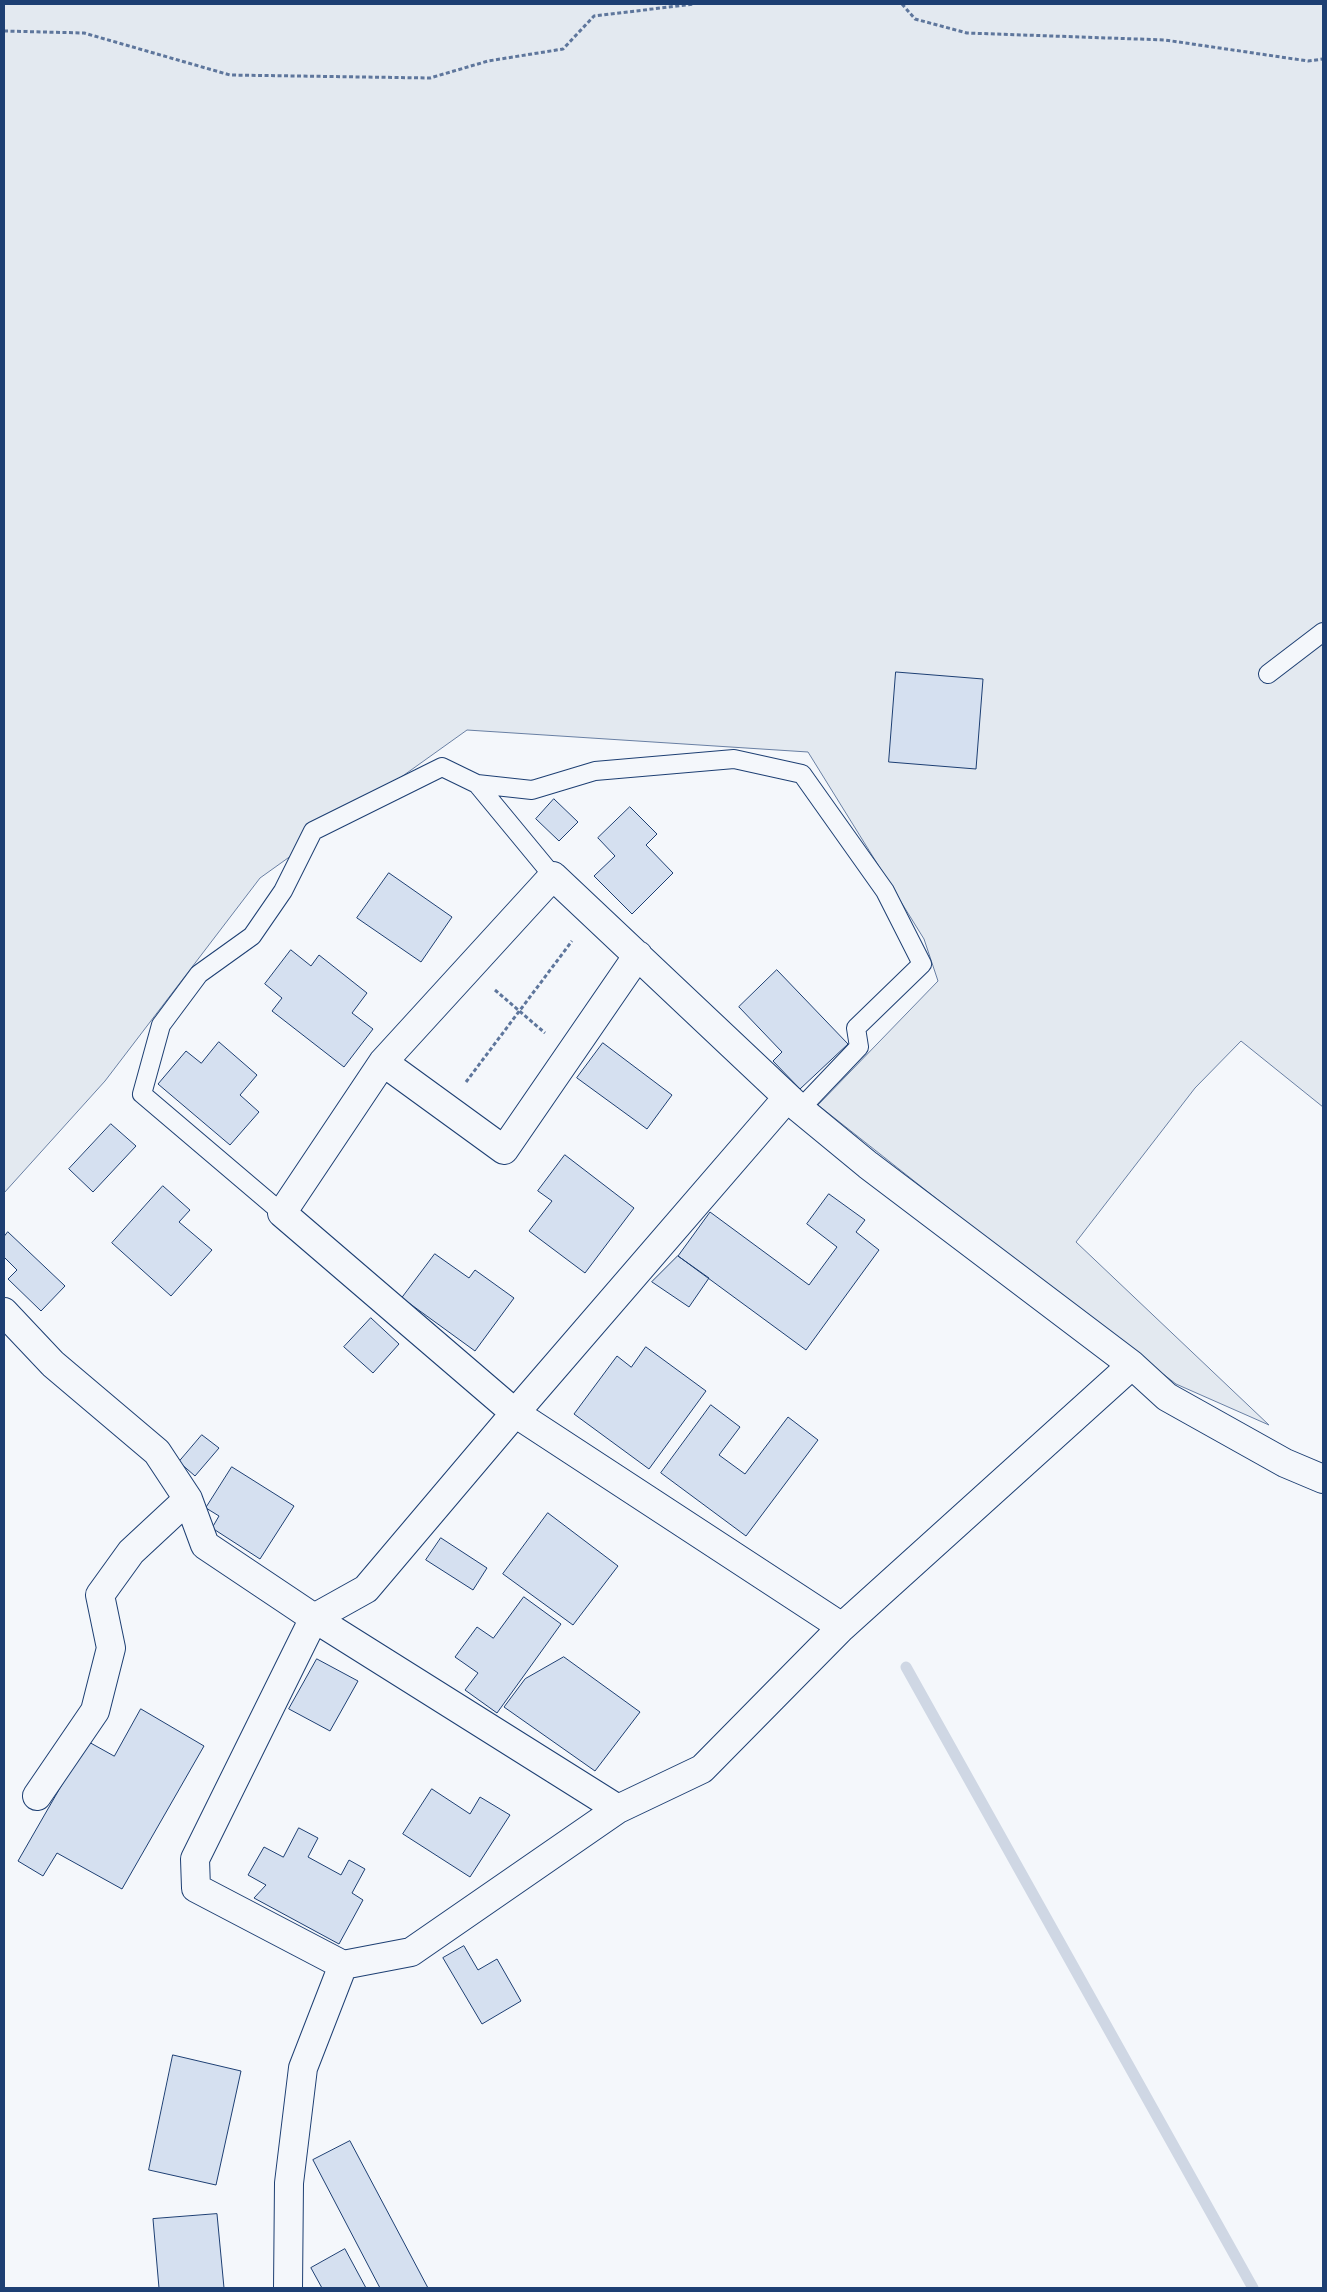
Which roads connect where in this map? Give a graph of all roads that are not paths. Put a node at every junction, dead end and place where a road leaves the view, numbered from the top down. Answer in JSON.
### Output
{"nodes":[{"id":1,"x":1323,"y":632,"type":"edge"},
{"id":2,"x":1268,"y":674,"type":"dead end"},
{"id":3,"x":477,"y":784,"type":"junction"},
{"id":4,"x":553,"y":876,"type":"junction"},
{"id":5,"x":638,"y":956,"type":"junction"},
{"id":6,"x":383,"y":1062,"type":"junction"},
{"id":7,"x":794,"y":1104,"type":"junction"},
{"id":8,"x":282,"y":1213,"type":"junction"},
{"id":9,"x":4,"y":1312,"type":"edge"},
{"id":10,"x":1132,"y":1366,"type":"junction"},
{"id":11,"x":514,"y":1413,"type":"junction"},
{"id":12,"x":1323,"y":1478,"type":"edge"},
{"id":13,"x":188,"y":1499,"type":"junction"},
{"id":14,"x":314,"y":1618,"type":"junction"},
{"id":15,"x":842,"y":1627,"type":"junction"},
{"id":16,"x":37,"y":1796,"type":"dead end"},
{"id":17,"x":618,"y":1809,"type":"junction"},
{"id":18,"x":343,"y":1965,"type":"junction"},
{"id":19,"x":288,"y":2288,"type":"edge"}],
"edges":[{"from":1,"to":2,"type":"lane"},
{"from":3,"to":4,"type":"lane"},
{"from":3,"to":7,"type":"lane"},
{"from":3,"to":8,"type":"lane"},
{"from":4,"to":5,"type":"street"},
{"from":4,"to":6,"type":"street"},
{"from":5,"to":6,"type":"street"},
{"from":5,"to":7,"type":"street"},
{"from":6,"to":8,"type":"street"},
{"from":7,"to":10,"type":"street"},
{"from":7,"to":11,"type":"street"},
{"from":8,"to":11,"type":"street"},
{"from":9,"to":13,"type":"street"},
{"from":10,"to":12,"type":"street"},
{"from":10,"to":15,"type":"street"},
{"from":11,"to":14,"type":"street"},
{"from":11,"to":15,"type":"street"},
{"from":13,"to":14,"type":"street"},
{"from":13,"to":16,"type":"street"},
{"from":14,"to":17,"type":"street"},
{"from":14,"to":18,"type":"street"},
{"from":15,"to":17,"type":"street"},
{"from":17,"to":18,"type":"street"},
{"from":18,"to":19,"type":"street"}]}
